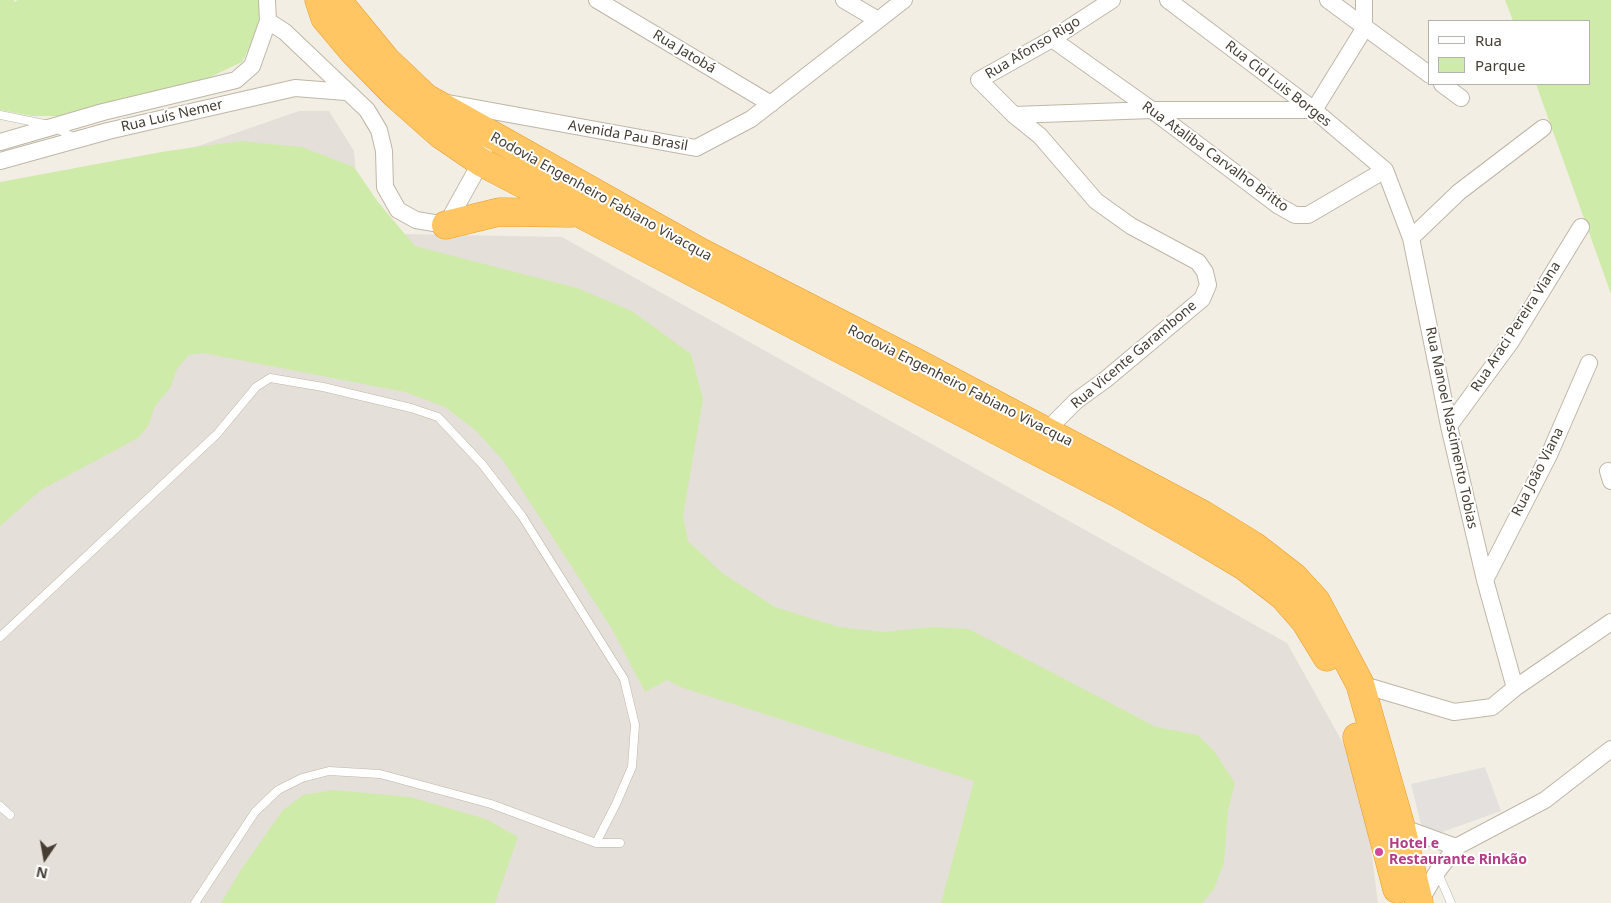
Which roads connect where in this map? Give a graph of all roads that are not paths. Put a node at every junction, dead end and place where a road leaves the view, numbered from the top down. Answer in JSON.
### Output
{"nodes":[{"id":1,"x":267,"y":0,"type":"edge"},
{"id":2,"x":319,"y":0,"type":"edge"},
{"id":3,"x":337,"y":0,"type":"edge"},
{"id":4,"x":597,"y":0,"type":"edge"},
{"id":5,"x":844,"y":0,"type":"edge"},
{"id":6,"x":904,"y":0,"type":"edge"},
{"id":7,"x":1112,"y":0,"type":"edge"},
{"id":8,"x":1168,"y":0,"type":"edge"},
{"id":9,"x":1328,"y":0,"type":"edge"},
{"id":10,"x":1364,"y":0,"type":"edge"},
{"id":11,"x":878,"y":20,"type":"junction"},
{"id":12,"x":268,"y":21,"type":"junction"},
{"id":13,"x":1364,"y":28,"type":"junction"},
{"id":14,"x":1052,"y":39,"type":"junction"},
{"id":15,"x":1428,"y":74,"type":"edge"},
{"id":16,"x":979,"y":80,"type":"joint"},
{"id":17,"x":1443,"y":85,"type":"edge"},
{"id":18,"x":346,"y":92,"type":"junction"},
{"id":19,"x":426,"y":98,"type":"junction"},
{"id":20,"x":1461,"y":98,"type":"dead end"},
{"id":21,"x":771,"y":104,"type":"junction"},
{"id":22,"x":1152,"y":110,"type":"junction"},
{"id":23,"x":1314,"y":110,"type":"junction"},
{"id":24,"x":0,"y":115,"type":"edge"},
{"id":25,"x":1014,"y":115,"type":"junction"},
{"id":26,"x":54,"y":126,"type":"junction"},
{"id":27,"x":1543,"y":128,"type":"dead end"},
{"id":28,"x":484,"y":132,"type":"junction"},
{"id":29,"x":75,"y":139,"type":"junction"},
{"id":30,"x":0,"y":142,"type":"edge"},
{"id":31,"x":0,"y":161,"type":"edge"},
{"id":32,"x":481,"y":162,"type":"junction"},
{"id":33,"x":1385,"y":170,"type":"junction"},
{"id":34,"x":579,"y":214,"type":"junction"},
{"id":35,"x":446,"y":224,"type":"junction"},
{"id":36,"x":1581,"y":227,"type":"dead end"},
{"id":37,"x":1411,"y":238,"type":"junction"},
{"id":38,"x":700,"y":252,"type":"junction"},
{"id":39,"x":660,"y":254,"type":"junction"},
{"id":40,"x":1589,"y":364,"type":"dead end"},
{"id":41,"x":911,"y":374,"type":"junction"},
{"id":42,"x":1449,"y":426,"type":"junction"},
{"id":43,"x":1046,"y":431,"type":"junction"},
{"id":44,"x":1129,"y":487,"type":"junction"},
{"id":45,"x":1485,"y":580,"type":"junction"},
{"id":46,"x":1611,"y":622,"type":"edge"},
{"id":47,"x":0,"y":637,"type":"edge"},
{"id":48,"x":1360,"y":684,"type":"junction"},
{"id":49,"x":1515,"y":688,"type":"junction"},
{"id":50,"x":1611,"y":749,"type":"edge"},
{"id":51,"x":0,"y":806,"type":"edge"},
{"id":52,"x":10,"y":815,"type":"dead end"},
{"id":53,"x":1402,"y":826,"type":"junction"},
{"id":54,"x":596,"y":843,"type":"junction"},
{"id":55,"x":620,"y":844,"type":"dead end"},
{"id":56,"x":1456,"y":847,"type":"junction"},
{"id":57,"x":1437,"y":872,"type":"junction"},
{"id":58,"x":195,"y":903,"type":"edge"},
{"id":59,"x":1401,"y":903,"type":"edge"},
{"id":60,"x":1419,"y":903,"type":"edge"},
{"id":61,"x":1451,"y":903,"type":"edge"}],
"edges":[{"from":1,"to":12,"type":"street"},
{"from":2,"to":32,"type":"highway","name":"Rodovia Engenheiro Fabiano Vivacqua"},
{"from":3,"to":19,"type":"highway","name":"Rodovia Engenheiro Fabiano Vivacqua"},
{"from":4,"to":21,"type":"street","name":"Rua Jatobá"},
{"from":5,"to":11,"type":"street"},
{"from":6,"to":11,"type":"street","name":"Avenida Pau Brasil"},
{"from":7,"to":14,"type":"street","name":"Rua Afonso Rigo"},
{"from":8,"to":23,"type":"street","name":"Rua Cid Luis Borges"},
{"from":9,"to":13,"type":"street"},
{"from":10,"to":13,"type":"street"},
{"from":11,"to":21,"type":"street","name":"Avenida Pau Brasil"},
{"from":12,"to":18,"type":"street"},
{"from":12,"to":26,"type":"street","name":"Rua Luís Nemer"},
{"from":13,"to":15,"type":"street"},
{"from":13,"to":23,"type":"street"},
{"from":14,"to":16,"type":"street","name":"Rua Afonso Rigo"},
{"from":14,"to":22,"type":"street","name":"Rua Ataliba Carvalho Britto"},
{"from":16,"to":25,"type":"street","name":"Rua Vicente Garambone"},
{"from":17,"to":20,"type":"street"},
{"from":18,"to":29,"type":"street","name":"Rua Luís Nemer"},
{"from":18,"to":35,"type":"street"},
{"from":19,"to":21,"type":"street","name":"Avenida Pau Brasil"},
{"from":19,"to":28,"type":"highway","name":"Rodovia Engenheiro Fabiano Vivacqua"},
{"from":22,"to":23,"type":"street"},
{"from":22,"to":25,"type":"street"},
{"from":22,"to":33,"type":"street","name":"Rua Ataliba Carvalho Britto"},
{"from":23,"to":33,"type":"street","name":"Rua Cid Luis Borges"},
{"from":24,"to":26,"type":"lane"},
{"from":25,"to":43,"type":"street","name":"Rua Vicente Garambone"},
{"from":26,"to":29,"type":"lane"},
{"from":26,"to":30,"type":"street","name":"Rua Luís Nemer"},
{"from":27,"to":37,"type":"street"},
{"from":28,"to":32,"type":"street"},
{"from":28,"to":38,"type":"highway","name":"Rodovia Engenheiro Fabiano Vivacqua"},
{"from":29,"to":31,"type":"street","name":"Rua Luís Nemer"},
{"from":32,"to":34,"type":"highway","name":"Rodovia Engenheiro Fabiano Vivacqua"},
{"from":32,"to":35,"type":"street"},
{"from":33,"to":37,"type":"street","name":"Rua Manoel Nascimento Tobias"},
{"from":34,"to":35,"type":"highway"},
{"from":34,"to":39,"type":"highway","name":"Rodovia Engenheiro Fabiano Vivacqua"},
{"from":36,"to":42,"type":"street","name":"Rua Araci Pereira Viana"},
{"from":37,"to":42,"type":"street","name":"Rua Manoel Nascimento Tobias"},
{"from":38,"to":39,"type":"highway"},
{"from":38,"to":41,"type":"highway","name":"Rodovia Engenheiro Fabiano Vivacqua"},
{"from":39,"to":41,"type":"highway","name":"Rodovia Engenheiro Fabiano Vivacqua"},
{"from":40,"to":45,"type":"street","name":"Rua João Viana"},
{"from":41,"to":43,"type":"highway","name":"Rodovia Engenheiro Fabiano Vivacqua"},
{"from":41,"to":44,"type":"highway","name":"Rodovia Engenheiro Fabiano Vivacqua"},
{"from":42,"to":45,"type":"street","name":"Rua Manoel Nascimento Tobias"},
{"from":43,"to":44,"type":"highway","name":"Rodovia Engenheiro Fabiano Vivacqua"},
{"from":44,"to":48,"type":"highway","name":"Rodovia Engenheiro Fabiano Vivacqua"},
{"from":44,"to":59,"type":"highway","name":"Rodovia Engenheiro Fabiano Vivacqua"},
{"from":45,"to":49,"type":"street","name":"Rua Manoel Nascimento Tobias"},
{"from":46,"to":49,"type":"street"},
{"from":47,"to":54,"type":"lane"},
{"from":48,"to":49,"type":"street"},
{"from":48,"to":53,"type":"highway","name":"Rodovia Engenheiro Fabiano Vivacqua"},
{"from":50,"to":56,"type":"street"},
{"from":51,"to":52,"type":"lane"},
{"from":53,"to":56,"type":"street"},
{"from":53,"to":60,"type":"highway","name":"Rodovia Engenheiro Fabiano Vivacqua"},
{"from":54,"to":55,"type":"lane"},
{"from":54,"to":58,"type":"lane"},
{"from":56,"to":57,"type":"street"},
{"from":57,"to":60,"type":"street"},
{"from":57,"to":61,"type":"lane"}]}
